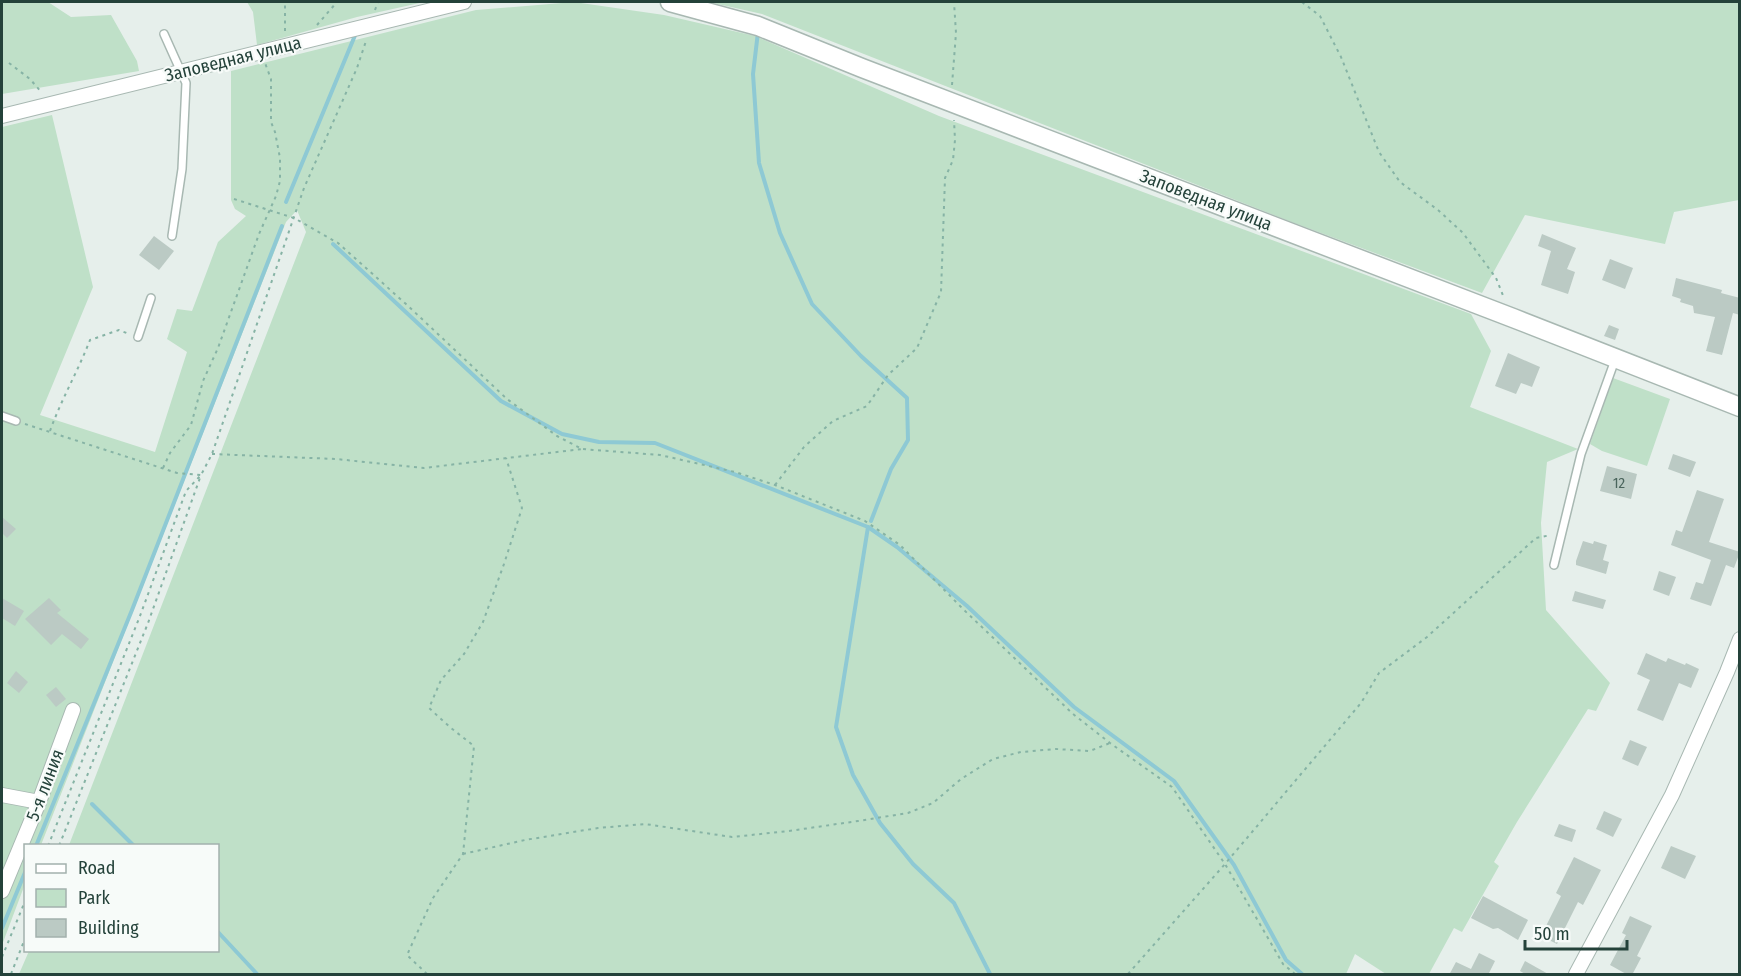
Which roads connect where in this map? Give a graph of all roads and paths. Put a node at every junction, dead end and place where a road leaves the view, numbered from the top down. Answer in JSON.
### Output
{"nodes":[{"id":1,"x":337,"y":2,"type":"edge"},
{"id":2,"x":464,"y":2,"type":"edge"},
{"id":3,"x":670,"y":2,"type":"edge"},
{"id":4,"x":954,"y":2,"type":"edge"},
{"id":5,"x":1302,"y":2,"type":"edge"},
{"id":6,"x":285,"y":4,"type":"dead end"},
{"id":7,"x":371,"y":25,"type":"junction"},
{"id":8,"x":164,"y":34,"type":"dead end"},
{"id":9,"x":303,"y":42,"type":"junction"},
{"id":10,"x":285,"y":46,"type":"junction"},
{"id":11,"x":261,"y":52,"type":"junction"},
{"id":12,"x":9,"y":63,"type":"dead end"},
{"id":13,"x":182,"y":71,"type":"junction"},
{"id":14,"x":952,"y":102,"type":"junction"},
{"id":15,"x":50,"y":104,"type":"junction"},
{"id":16,"x":2,"y":116,"type":"edge"},
{"id":17,"x":234,"y":199,"type":"dead end"},
{"id":18,"x":268,"y":211,"type":"junction"},
{"id":19,"x":294,"y":218,"type":"junction"},
{"id":20,"x":172,"y":236,"type":"dead end"},
{"id":21,"x":151,"y":298,"type":"dead end"},
{"id":22,"x":1513,"y":318,"type":"junction"},
{"id":23,"x":138,"y":337,"type":"joint"},
{"id":24,"x":1615,"y":358,"type":"junction"},
{"id":25,"x":1740,"y":407,"type":"edge"},
{"id":26,"x":2,"y":416,"type":"edge"},
{"id":27,"x":16,"y":421,"type":"joint"},
{"id":28,"x":49,"y":432,"type":"junction"},
{"id":29,"x":582,"y":449,"type":"junction"},
{"id":30,"x":212,"y":454,"type":"junction"},
{"id":31,"x":506,"y":458,"type":"junction"},
{"id":32,"x":163,"y":468,"type":"junction"},
{"id":33,"x":201,"y":475,"type":"junction"},
{"id":34,"x":775,"y":485,"type":"junction"},
{"id":35,"x":1562,"y":532,"type":"junction"},
{"id":36,"x":1554,"y":565,"type":"dead end"},
{"id":37,"x":1740,"y":639,"type":"edge"},
{"id":38,"x":73,"y":710,"type":"dead end"},
{"id":39,"x":1110,"y":743,"type":"junction"},
{"id":40,"x":2,"y":795,"type":"edge"},
{"id":41,"x":39,"y":802,"type":"junction"},
{"id":42,"x":49,"y":844,"type":"edge"},
{"id":43,"x":60,"y":844,"type":"edge"},
{"id":44,"x":463,"y":854,"type":"junction"},
{"id":45,"x":1226,"y":863,"type":"junction"},
{"id":46,"x":2,"y":891,"type":"edge"},
{"id":47,"x":24,"y":904,"type":"edge"},
{"id":48,"x":24,"y":941,"type":"edge"},
{"id":49,"x":2,"y":957,"type":"edge"},
{"id":50,"x":11,"y":975,"type":"edge"},
{"id":51,"x":427,"y":975,"type":"edge"},
{"id":52,"x":1128,"y":975,"type":"edge"},
{"id":53,"x":1294,"y":975,"type":"edge"},
{"id":54,"x":1576,"y":975,"type":"edge"}],
"edges":[{"from":1,"to":9,"type":"path"},
{"from":2,"to":7,"type":"street","name":"Заповедная улица"},
{"from":3,"to":14,"type":"street","name":"Заповедная улица"},
{"from":4,"to":14,"type":"path"},
{"from":5,"to":22,"type":"path"},
{"from":6,"to":10,"type":"path"},
{"from":7,"to":9,"type":"street","name":"Заповедная улица"},
{"from":7,"to":19,"type":"path"},
{"from":8,"to":13,"type":"lane"},
{"from":9,"to":10,"type":"street","name":"Заповедная улица"},
{"from":10,"to":11,"type":"street","name":"Заповедная улица"},
{"from":11,"to":13,"type":"street","name":"Заповедная улица"},
{"from":11,"to":18,"type":"path"},
{"from":12,"to":15,"type":"path"},
{"from":13,"to":15,"type":"street","name":"Заповедная улица"},
{"from":13,"to":20,"type":"lane"},
{"from":14,"to":22,"type":"street","name":"Заповедная улица"},
{"from":14,"to":34,"type":"path"},
{"from":15,"to":16,"type":"street","name":"Заповедная улица"},
{"from":17,"to":18,"type":"path"},
{"from":18,"to":19,"type":"path"},
{"from":18,"to":32,"type":"path"},
{"from":19,"to":29,"type":"path"},
{"from":19,"to":30,"type":"path"},
{"from":21,"to":23,"type":"lane"},
{"from":22,"to":24,"type":"street","name":"Заповедная улица"},
{"from":23,"to":28,"type":"path"},
{"from":24,"to":25,"type":"street","name":"Заповедная улица"},
{"from":24,"to":35,"type":"lane"},
{"from":26,"to":27,"type":"lane"},
{"from":27,"to":28,"type":"path"},
{"from":28,"to":32,"type":"path"},
{"from":29,"to":31,"type":"path"},
{"from":29,"to":34,"type":"path"},
{"from":30,"to":31,"type":"path"},
{"from":30,"to":33,"type":"path"},
{"from":31,"to":44,"type":"path"},
{"from":32,"to":33,"type":"path"},
{"from":33,"to":42,"type":"path"},
{"from":33,"to":43,"type":"path"},
{"from":34,"to":39,"type":"path"},
{"from":35,"to":36,"type":"lane"},
{"from":35,"to":45,"type":"path"},
{"from":37,"to":54,"type":"street"},
{"from":38,"to":41,"type":"street","name":"5-я линия"},
{"from":39,"to":44,"type":"path"},
{"from":39,"to":45,"type":"path"},
{"from":40,"to":41,"type":"street"},
{"from":41,"to":46,"type":"street","name":"5-я линия"},
{"from":44,"to":51,"type":"path"},
{"from":45,"to":52,"type":"path"},
{"from":45,"to":53,"type":"path"},
{"from":47,"to":49,"type":"path"},
{"from":48,"to":50,"type":"path"}]}
